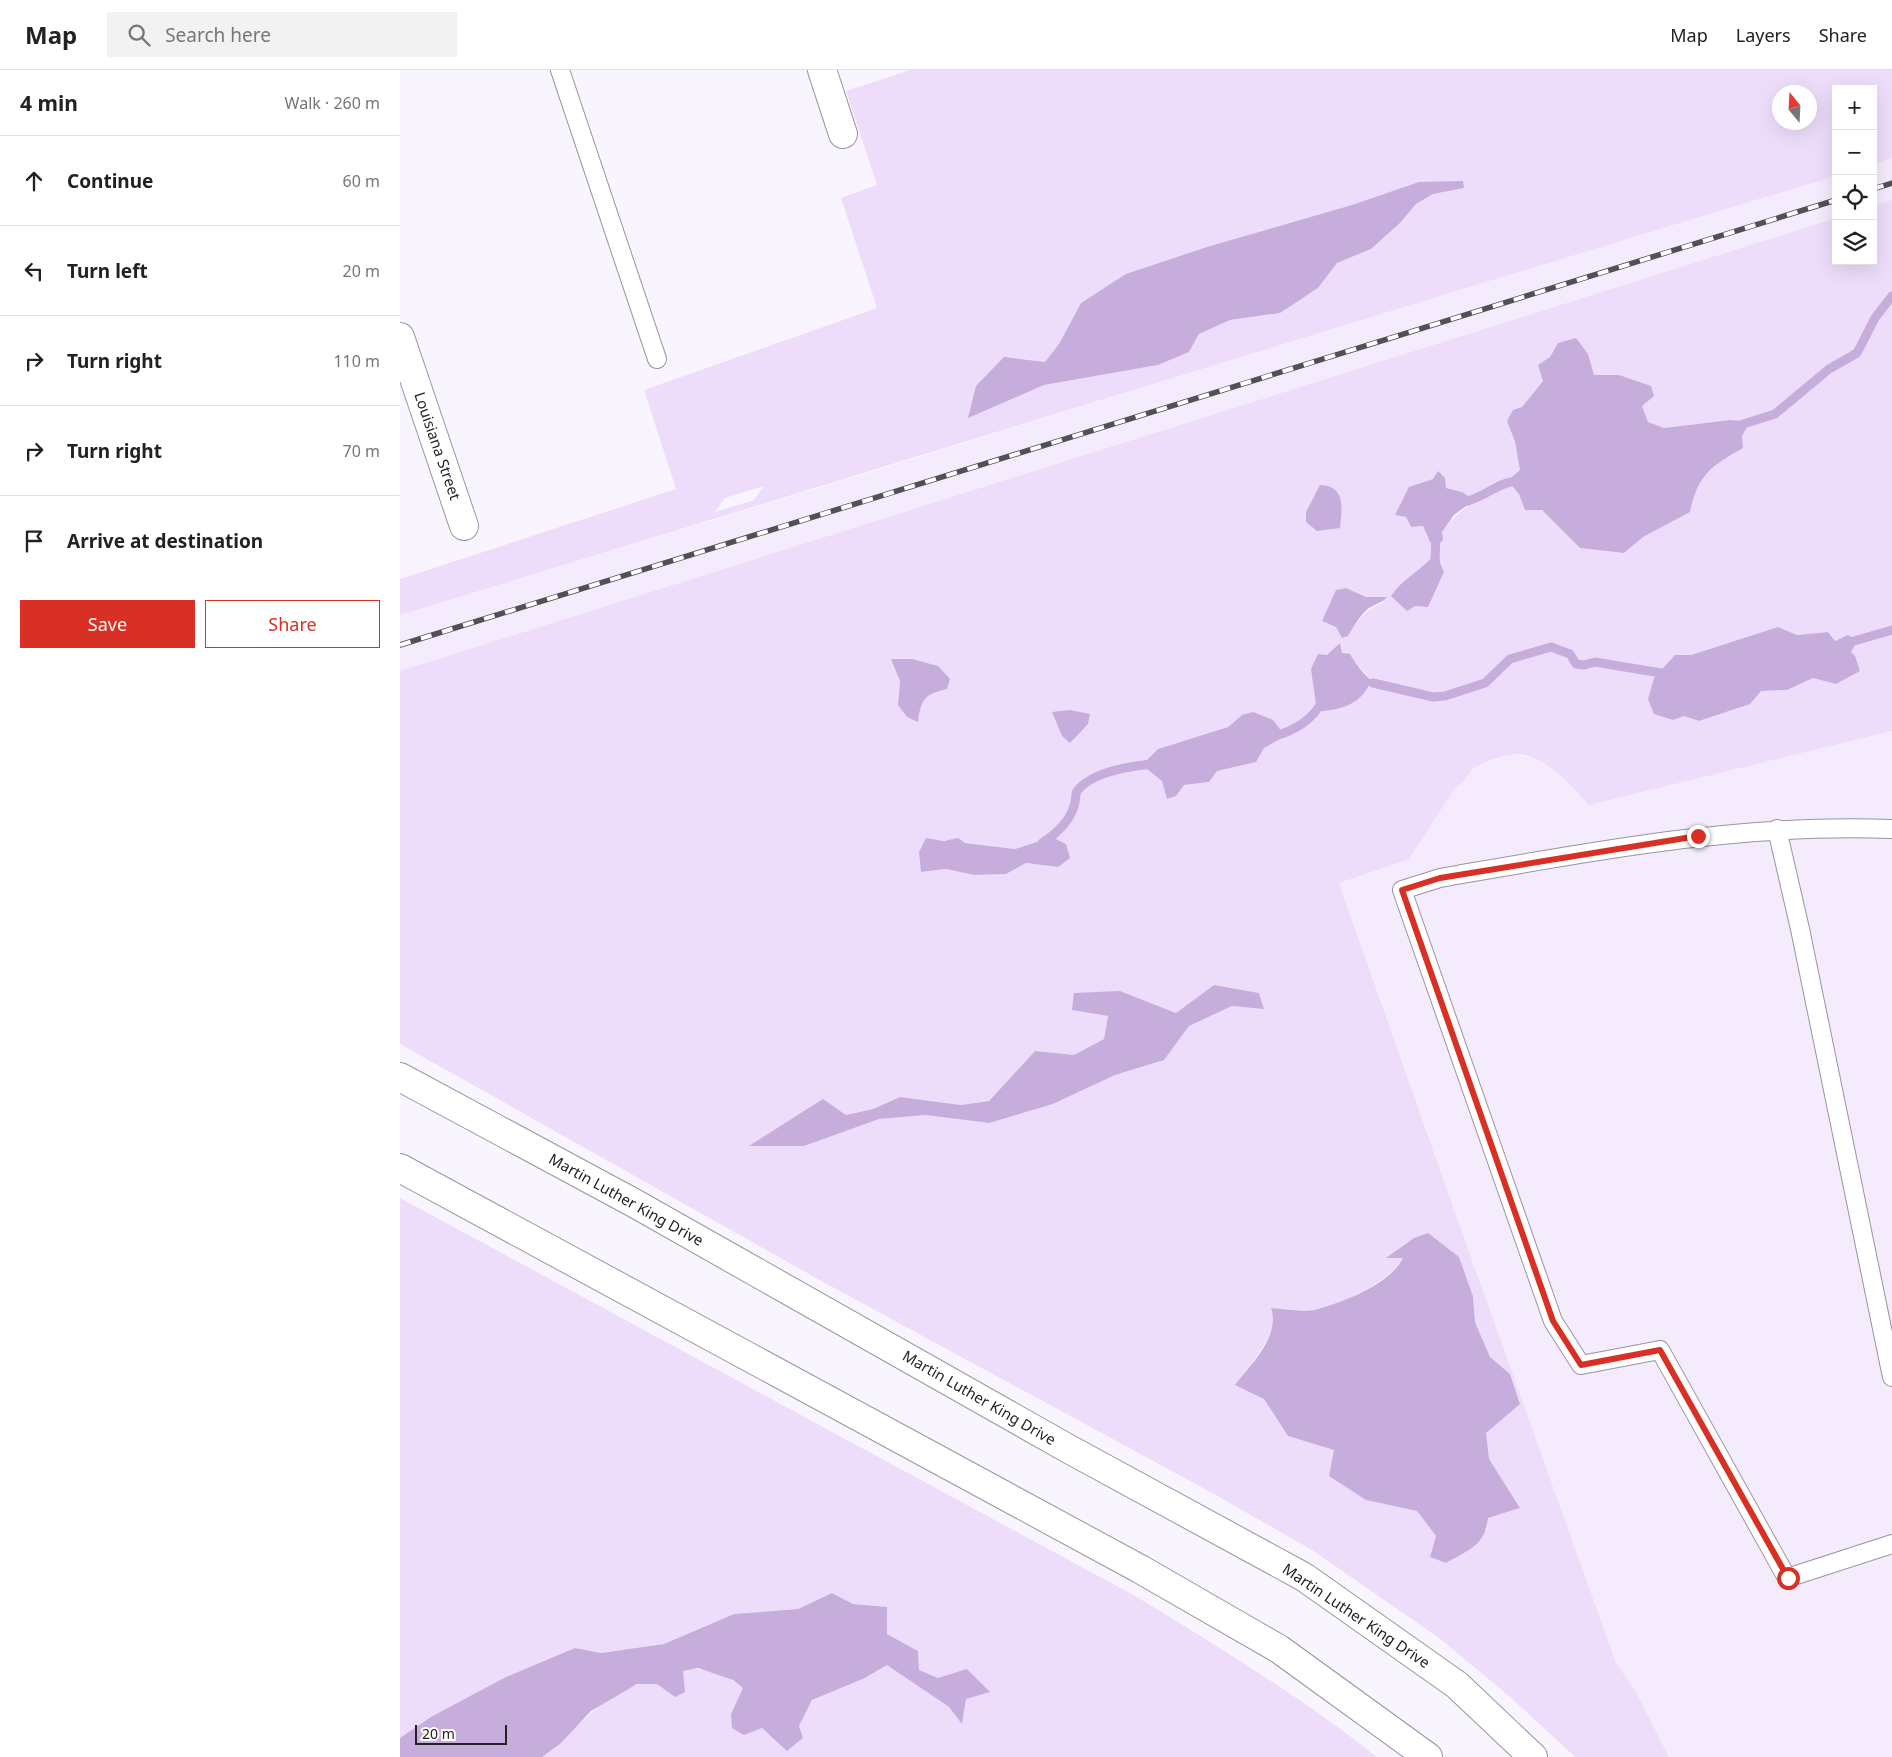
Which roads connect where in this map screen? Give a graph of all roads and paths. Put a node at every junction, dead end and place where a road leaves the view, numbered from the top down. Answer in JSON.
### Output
{"nodes":[{"id":1,"x":560,"y":70,"type":"edge"},
{"id":2,"x":822,"y":70,"type":"edge"},
{"id":3,"x":843,"y":134,"type":"dead end"},
{"id":4,"x":400,"y":336,"type":"edge"},
{"id":5,"x":657,"y":359,"type":"dead end"},
{"id":6,"x":464,"y":526,"type":"dead end"},
{"id":7,"x":1777,"y":829,"type":"junction"},
{"id":8,"x":1892,"y":830,"type":"edge"},
{"id":9,"x":400,"y":1077,"type":"edge"},
{"id":10,"x":400,"y":1168,"type":"edge"},
{"id":11,"x":1892,"y":1377,"type":"edge"},
{"id":12,"x":1892,"y":1544,"type":"edge"},
{"id":13,"x":1428,"y":1757,"type":"edge"},
{"id":14,"x":1533,"y":1757,"type":"edge"}],
"edges":[{"from":1,"to":5,"type":"lane"},
{"from":2,"to":3,"type":"main road"},
{"from":4,"to":6,"type":"main road","name":"Louisiana Street"},
{"from":7,"to":8,"type":"lane"},
{"from":7,"to":11,"type":"lane"},
{"from":7,"to":12,"type":"lane"},
{"from":9,"to":14,"type":"main road","name":"Martin Luther King Drive"},
{"from":10,"to":13,"type":"main road"}]}
